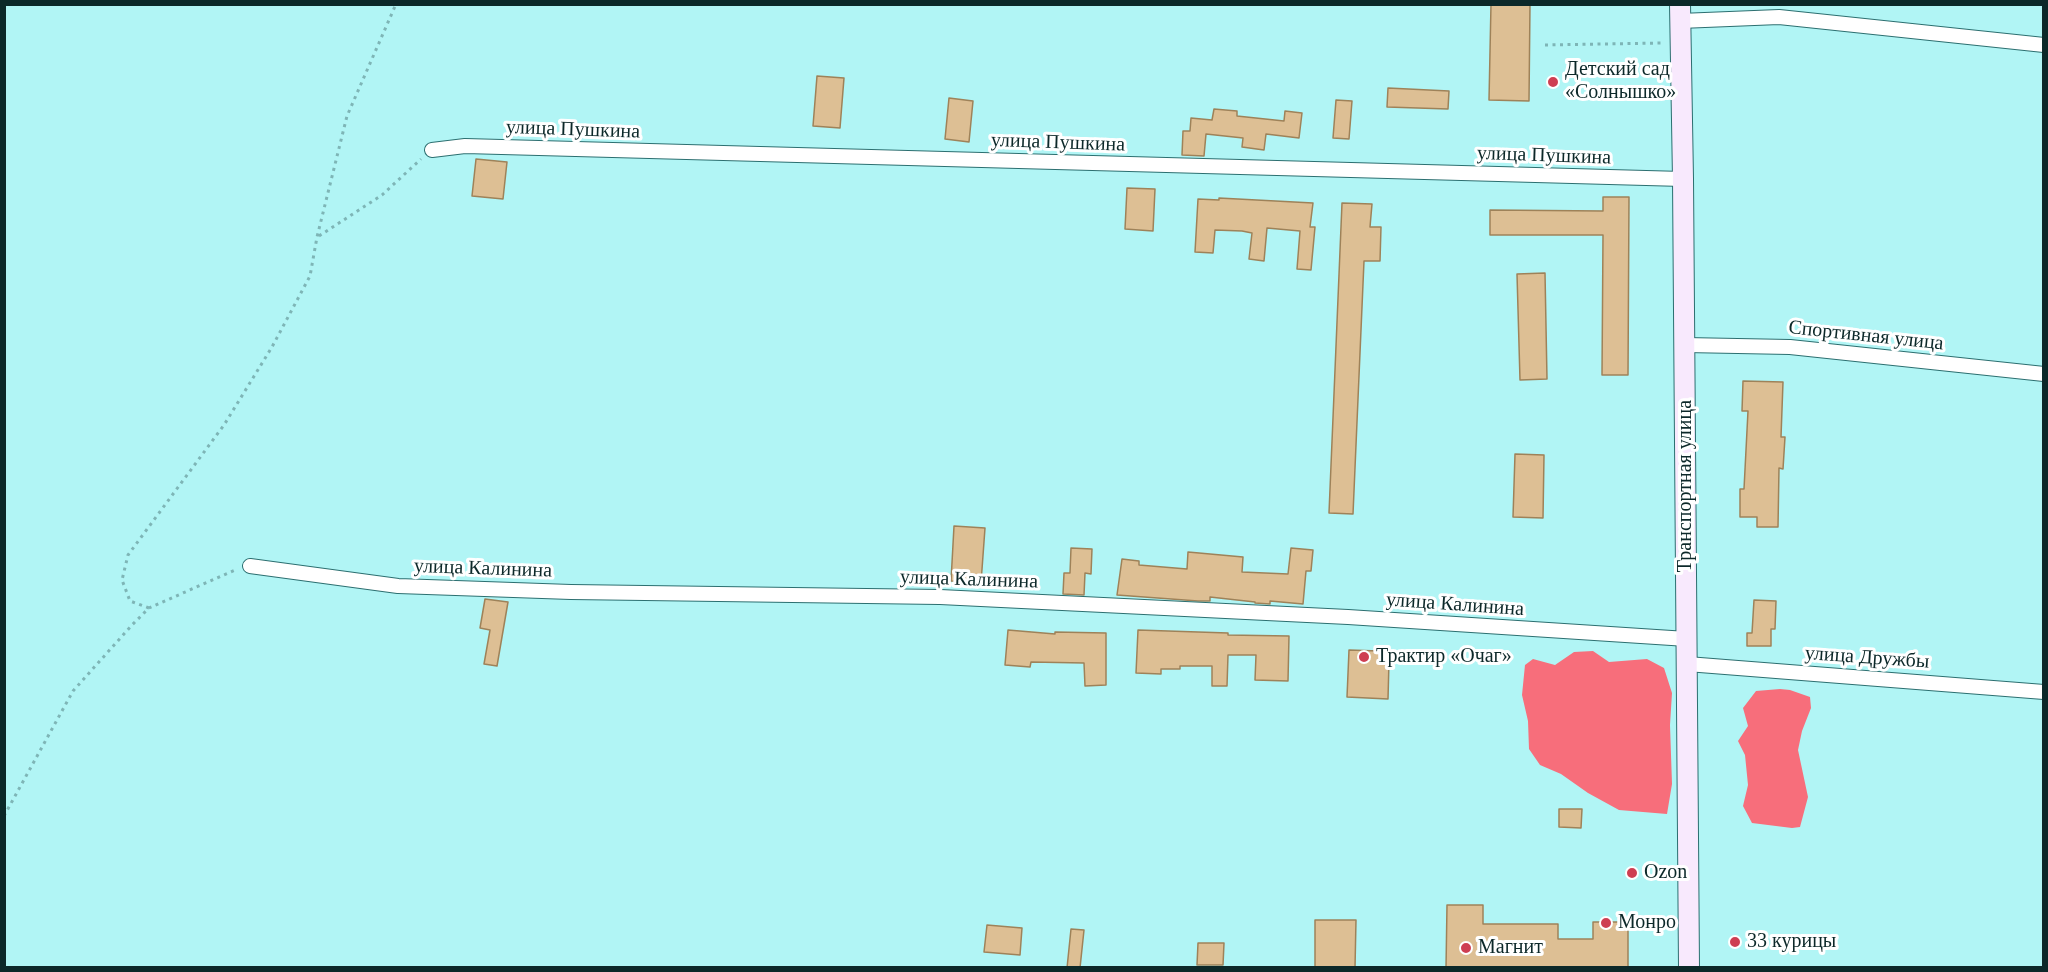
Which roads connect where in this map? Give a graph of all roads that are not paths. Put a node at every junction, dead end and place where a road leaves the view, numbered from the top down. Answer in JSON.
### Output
{"nodes":[{"id":1,"x":1680,"y":13,"type":"edge"},
{"id":2,"x":2043,"y":45,"type":"edge"},
{"id":3,"x":432,"y":150,"type":"road end"},
{"id":4,"x":1683,"y":179,"type":"junction"},
{"id":5,"x":1685,"y":345,"type":"junction"},
{"id":6,"x":2043,"y":374,"type":"edge"},
{"id":7,"x":250,"y":566,"type":"road end"},
{"id":8,"x":1687,"y":639,"type":"junction"},
{"id":9,"x":1687,"y":664,"type":"junction"},
{"id":10,"x":2043,"y":692,"type":"edge"},
{"id":11,"x":1689,"y":968,"type":"edge"}],
"edges":[{"from":1,"to":2,"type":"street"},
{"from":1,"to":4,"type":"street","name":"Транспортная улица"},
{"from":3,"to":4,"type":"street","name":"улица Пушкина"},
{"from":4,"to":5,"type":"street","name":"Транспортная улица"},
{"from":5,"to":6,"type":"street","name":"Спортивная улица"},
{"from":5,"to":8,"type":"street","name":"Транспортная улица"},
{"from":7,"to":8,"type":"street","name":"улица Калинина"},
{"from":8,"to":9,"type":"street","name":"Транспортная улица"},
{"from":9,"to":10,"type":"street","name":"улица Дружбы"},
{"from":9,"to":11,"type":"street","name":"Транспортная улица"}]}
